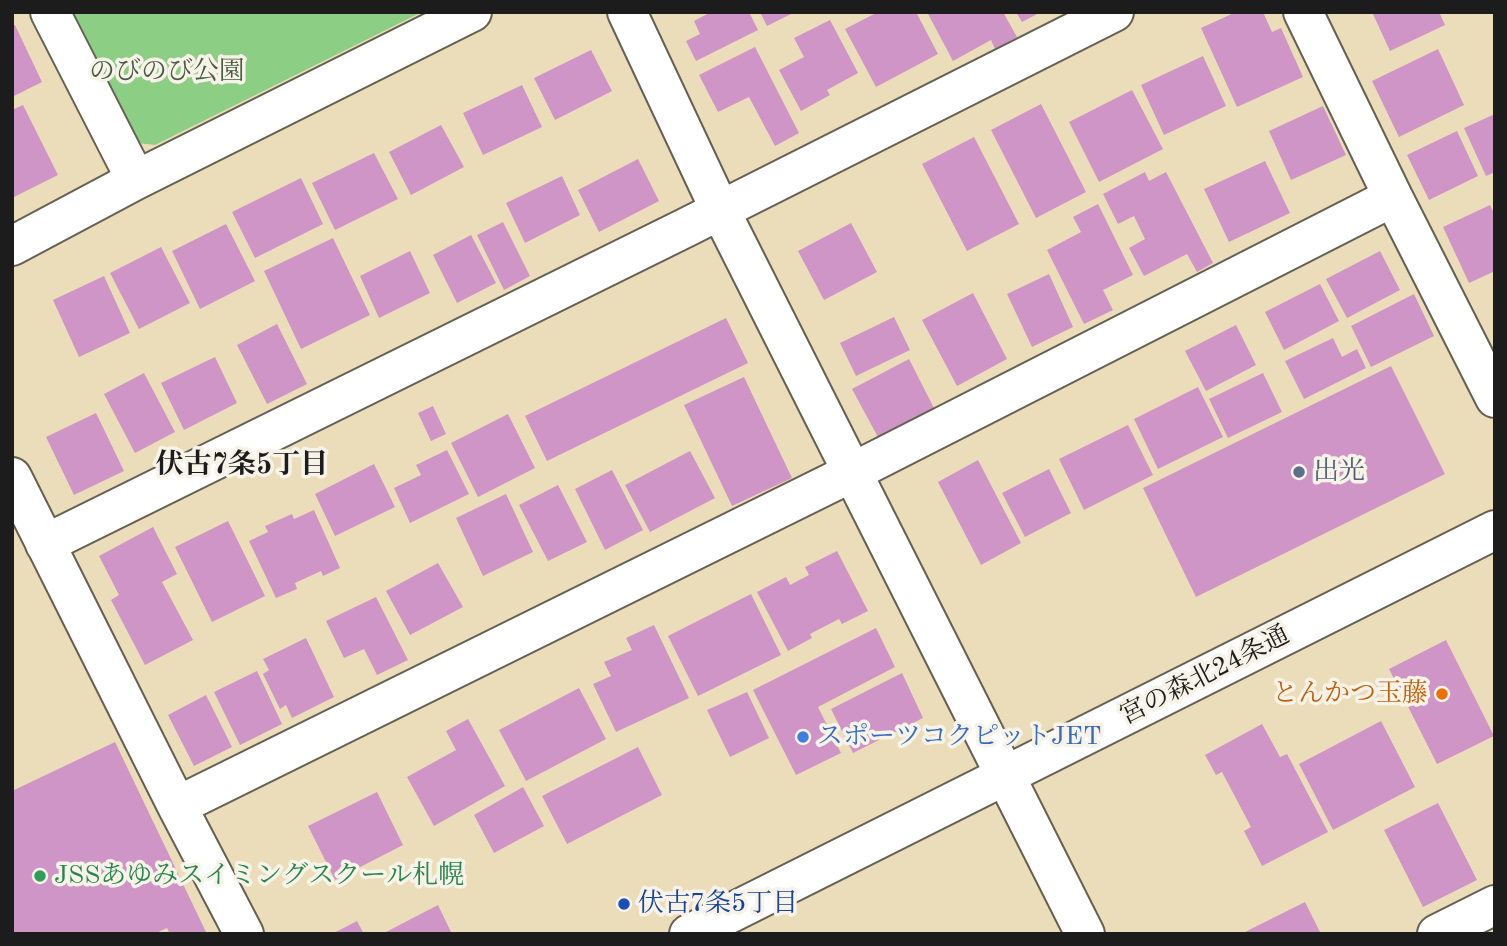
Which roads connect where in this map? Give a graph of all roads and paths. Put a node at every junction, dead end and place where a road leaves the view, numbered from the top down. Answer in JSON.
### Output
{"nodes":[{"id":1,"x":50,"y":12,"type":"edge"},
{"id":2,"x":472,"y":12,"type":"edge"},
{"id":3,"x":627,"y":12,"type":"edge"},
{"id":4,"x":1114,"y":12,"type":"edge"},
{"id":5,"x":1303,"y":12,"type":"edge"},
{"id":6,"x":136,"y":180,"type":"junction"},
{"id":7,"x":1393,"y":197,"type":"junction"},
{"id":8,"x":720,"y":210,"type":"junction"},
{"id":9,"x":12,"y":246,"type":"edge"},
{"id":10,"x":1495,"y":398,"type":"edge"},
{"id":11,"x":852,"y":473,"type":"junction"},
{"id":12,"x":12,"y":477,"type":"edge"},
{"id":13,"x":1495,"y":530,"type":"edge"},
{"id":14,"x":45,"y":544,"type":"junction"},
{"id":15,"x":1006,"y":776,"type":"junction"},
{"id":16,"x":177,"y":806,"type":"junction"},
{"id":17,"x":1495,"y":905,"type":"edge"},
{"id":18,"x":244,"y":934,"type":"edge"},
{"id":19,"x":689,"y":934,"type":"edge"},
{"id":20,"x":1085,"y":934,"type":"edge"},
{"id":21,"x":1437,"y":934,"type":"edge"}],
"edges":[{"from":1,"to":6,"type":"street"},
{"from":2,"to":6,"type":"street"},
{"from":3,"to":8,"type":"street"},
{"from":4,"to":8,"type":"street"},
{"from":5,"to":7,"type":"street"},
{"from":6,"to":9,"type":"street"},
{"from":7,"to":10,"type":"street"},
{"from":7,"to":11,"type":"street"},
{"from":8,"to":11,"type":"street"},
{"from":8,"to":14,"type":"street"},
{"from":11,"to":15,"type":"street"},
{"from":11,"to":16,"type":"street"},
{"from":12,"to":14,"type":"street"},
{"from":13,"to":15,"type":"street","name":"宮の森北24条通"},
{"from":14,"to":16,"type":"street"},
{"from":15,"to":19,"type":"street","name":"宮の森北24条通"},
{"from":15,"to":20,"type":"street"},
{"from":16,"to":18,"type":"street"},
{"from":17,"to":21,"type":"street"}]}
